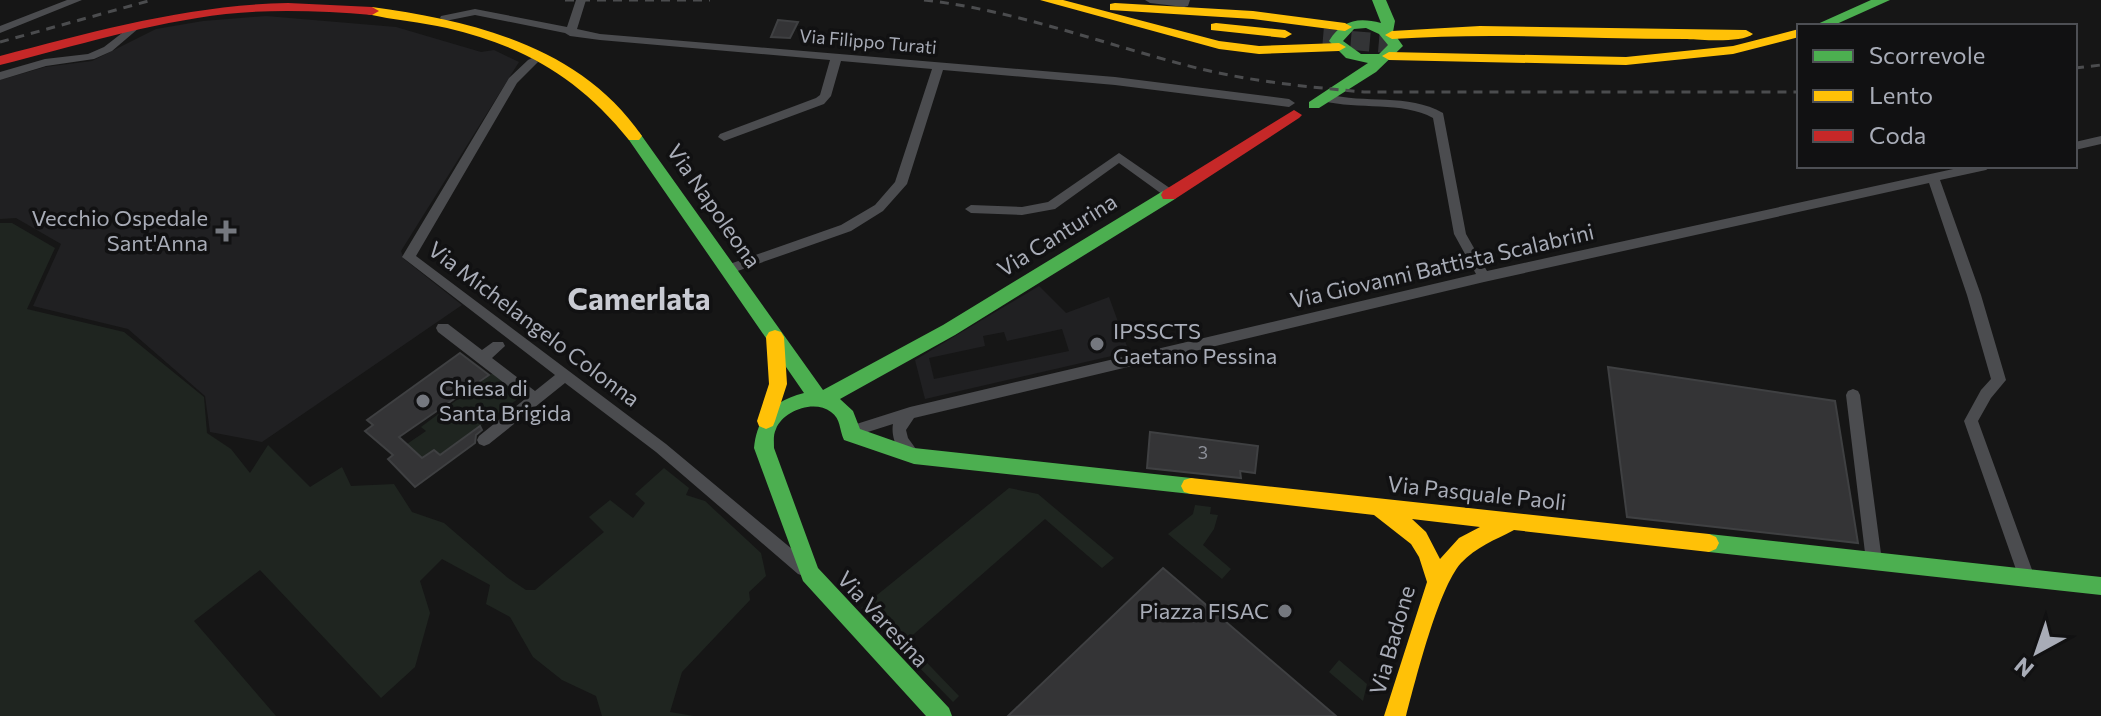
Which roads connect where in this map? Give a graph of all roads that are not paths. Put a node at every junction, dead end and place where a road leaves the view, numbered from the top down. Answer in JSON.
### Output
{"nodes":[{"id":1,"x":77,"y":0,"type":"edge"},
{"id":2,"x":1049,"y":0,"type":"edge"},
{"id":3,"x":1150,"y":0,"type":"edge"},
{"id":4,"x":1185,"y":0,"type":"edge"},
{"id":5,"x":1883,"y":0,"type":"edge"},
{"id":6,"x":579,"y":4,"type":"edge"},
{"id":7,"x":1380,"y":5,"type":"edge"},
{"id":8,"x":379,"y":9,"type":"junction"},
{"id":9,"x":445,"y":18,"type":"junction"},
{"id":10,"x":1826,"y":24,"type":"edge"},
{"id":11,"x":1351,"y":25,"type":"junction"},
{"id":12,"x":135,"y":26,"type":"junction"},
{"id":13,"x":1224,"y":29,"type":"junction"},
{"id":14,"x":0,"y":30,"type":"edge"},
{"id":15,"x":1797,"y":30,"type":"edge"},
{"id":16,"x":570,"y":33,"type":"junction"},
{"id":17,"x":1395,"y":37,"type":"junction"},
{"id":18,"x":1754,"y":40,"type":"junction"},
{"id":19,"x":1338,"y":47,"type":"junction"},
{"id":20,"x":837,"y":57,"type":"junction"},
{"id":21,"x":1386,"y":57,"type":"junction"},
{"id":22,"x":0,"y":61,"type":"edge"},
{"id":23,"x":532,"y":62,"type":"junction"},
{"id":24,"x":561,"y":65,"type":"junction"},
{"id":25,"x":939,"y":66,"type":"junction"},
{"id":26,"x":0,"y":76,"type":"edge"},
{"id":27,"x":1361,"y":76,"type":"junction"},
{"id":28,"x":1325,"y":100,"type":"junction"},
{"id":29,"x":615,"y":109,"type":"junction"},
{"id":30,"x":1291,"y":109,"type":"junction"},
{"id":31,"x":724,"y":137,"type":"dead end"},
{"id":32,"x":2101,"y":140,"type":"edge"},
{"id":33,"x":2077,"y":146,"type":"edge"},
{"id":34,"x":1977,"y":168,"type":"edge"},
{"id":35,"x":1933,"y":178,"type":"junction"},
{"id":36,"x":1170,"y":194,"type":"junction"},
{"id":37,"x":971,"y":209,"type":"dead end"},
{"id":38,"x":729,"y":269,"type":"junction"},
{"id":39,"x":1484,"y":277,"type":"junction"},
{"id":40,"x":443,"y":328,"type":"dead end"},
{"id":41,"x":774,"y":332,"type":"junction"},
{"id":42,"x":498,"y":346,"type":"dead end"},
{"id":43,"x":482,"y":358,"type":"junction"},
{"id":44,"x":564,"y":376,"type":"junction"},
{"id":45,"x":1853,"y":395,"type":"dead end"},
{"id":46,"x":536,"y":399,"type":"junction"},
{"id":47,"x":839,"y":413,"type":"junction"},
{"id":48,"x":910,"y":413,"type":"junction"},
{"id":49,"x":764,"y":429,"type":"junction"},
{"id":50,"x":484,"y":440,"type":"dead end"},
{"id":51,"x":914,"y":456,"type":"junction"},
{"id":52,"x":1352,"y":504,"type":"junction"},
{"id":53,"x":1519,"y":522,"type":"junction"},
{"id":54,"x":1874,"y":561,"type":"junction"},
{"id":55,"x":810,"y":574,"type":"junction"},
{"id":56,"x":1435,"y":578,"type":"junction"},
{"id":57,"x":2027,"y":578,"type":"junction"},
{"id":58,"x":2101,"y":586,"type":"edge"},
{"id":59,"x":941,"y":716,"type":"edge"},
{"id":60,"x":1395,"y":716,"type":"edge"}],
"edges":[{"from":1,"to":14,"type":"street"},
{"from":2,"to":13,"type":"main road"},
{"from":2,"to":13,"type":"main road"},
{"from":3,"to":4,"type":"street"},
{"from":5,"to":10,"type":"main road"},
{"from":6,"to":16,"type":"street"},
{"from":7,"to":11,"type":"main road"},
{"from":7,"to":17,"type":"main road"},
{"from":8,"to":9,"type":"main road","name":"Via Napoleona"},
{"from":8,"to":12,"type":"main road","name":"Via Napoleona"},
{"from":8,"to":23,"type":"main road","name":"Via Napoleona"},
{"from":9,"to":16,"type":"street","name":"Via Filippo Turati"},
{"from":9,"to":24,"type":"main road","name":"Via Napoleona"},
{"from":11,"to":13,"type":"main road"},
{"from":11,"to":17,"type":"main road"},
{"from":11,"to":19,"type":"main road"},
{"from":12,"to":22,"type":"main road","name":"Via Napoleona"},
{"from":12,"to":26,"type":"street"},
{"from":13,"to":19,"type":"main road"},
{"from":15,"to":18,"type":"main road"},
{"from":16,"to":20,"type":"street","name":"Via Filippo Turati"},
{"from":17,"to":18,"type":"main road"},
{"from":17,"to":21,"type":"main road"},
{"from":18,"to":21,"type":"main road"},
{"from":19,"to":21,"type":"main road"},
{"from":19,"to":27,"type":"main road"},
{"from":20,"to":25,"type":"street","name":"Via Filippo Turati"},
{"from":20,"to":31,"type":"street"},
{"from":21,"to":27,"type":"main road"},
{"from":23,"to":24,"type":"main road","name":"Via Napoleona"},
{"from":23,"to":29,"type":"main road","name":"Via Napoleona"},
{"from":23,"to":44,"type":"street","name":"Via Michelangelo Colonna"},
{"from":24,"to":29,"type":"main road","name":"Via Napoleona"},
{"from":25,"to":30,"type":"street","name":"Via Filippo Turati"},
{"from":25,"to":38,"type":"street"},
{"from":27,"to":28,"type":"main road"},
{"from":28,"to":30,"type":"main road","name":"Via Canturina"},
{"from":28,"to":39,"type":"street"},
{"from":29,"to":38,"type":"main road","name":"Via Napoleona"},
{"from":30,"to":36,"type":"main road","name":"Via Canturina"},
{"from":32,"to":33,"type":"street"},
{"from":34,"to":35,"type":"street","name":"Via Giovanni Battista Scalabrini"},
{"from":35,"to":39,"type":"street","name":"Via Giovanni Battista Scalabrini"},
{"from":35,"to":57,"type":"street"},
{"from":36,"to":37,"type":"street"},
{"from":36,"to":47,"type":"main road","name":"Via Canturina"},
{"from":38,"to":41,"type":"main road","name":"Via Napoleona"},
{"from":39,"to":48,"type":"street","name":"Via Giovanni Battista Scalabrini"},
{"from":40,"to":43,"type":"street"},
{"from":41,"to":47,"type":"main road","name":"Via Napoleona"},
{"from":41,"to":49,"type":"main road"},
{"from":42,"to":43,"type":"street"},
{"from":43,"to":46,"type":"street"},
{"from":44,"to":46,"type":"street"},
{"from":44,"to":55,"type":"street","name":"Via Michelangelo Colonna"},
{"from":45,"to":54,"type":"street"},
{"from":46,"to":50,"type":"street"},
{"from":47,"to":48,"type":"street","name":"Via Giovanni Battista Scalabrini"},
{"from":47,"to":49,"type":"main road","name":"Via Canturina"},
{"from":47,"to":51,"type":"main road","name":"Via Pasquale Paoli"},
{"from":48,"to":51,"type":"street"},
{"from":49,"to":55,"type":"main road","name":"Via Varesina"},
{"from":51,"to":52,"type":"main road","name":"Via Pasquale Paoli"},
{"from":52,"to":53,"type":"main road","name":"Via Pasquale Paoli"},
{"from":52,"to":56,"type":"main road","name":"Via Badone"},
{"from":53,"to":54,"type":"main road","name":"Via Pasquale Paoli"},
{"from":53,"to":56,"type":"main road","name":"Via Badone"},
{"from":54,"to":57,"type":"main road","name":"Via Pasquale Paoli"},
{"from":55,"to":59,"type":"main road","name":"Via Varesina"},
{"from":56,"to":60,"type":"main road","name":"Via Badone"},
{"from":57,"to":58,"type":"main road","name":"Via Pasquale Paoli"}]}
